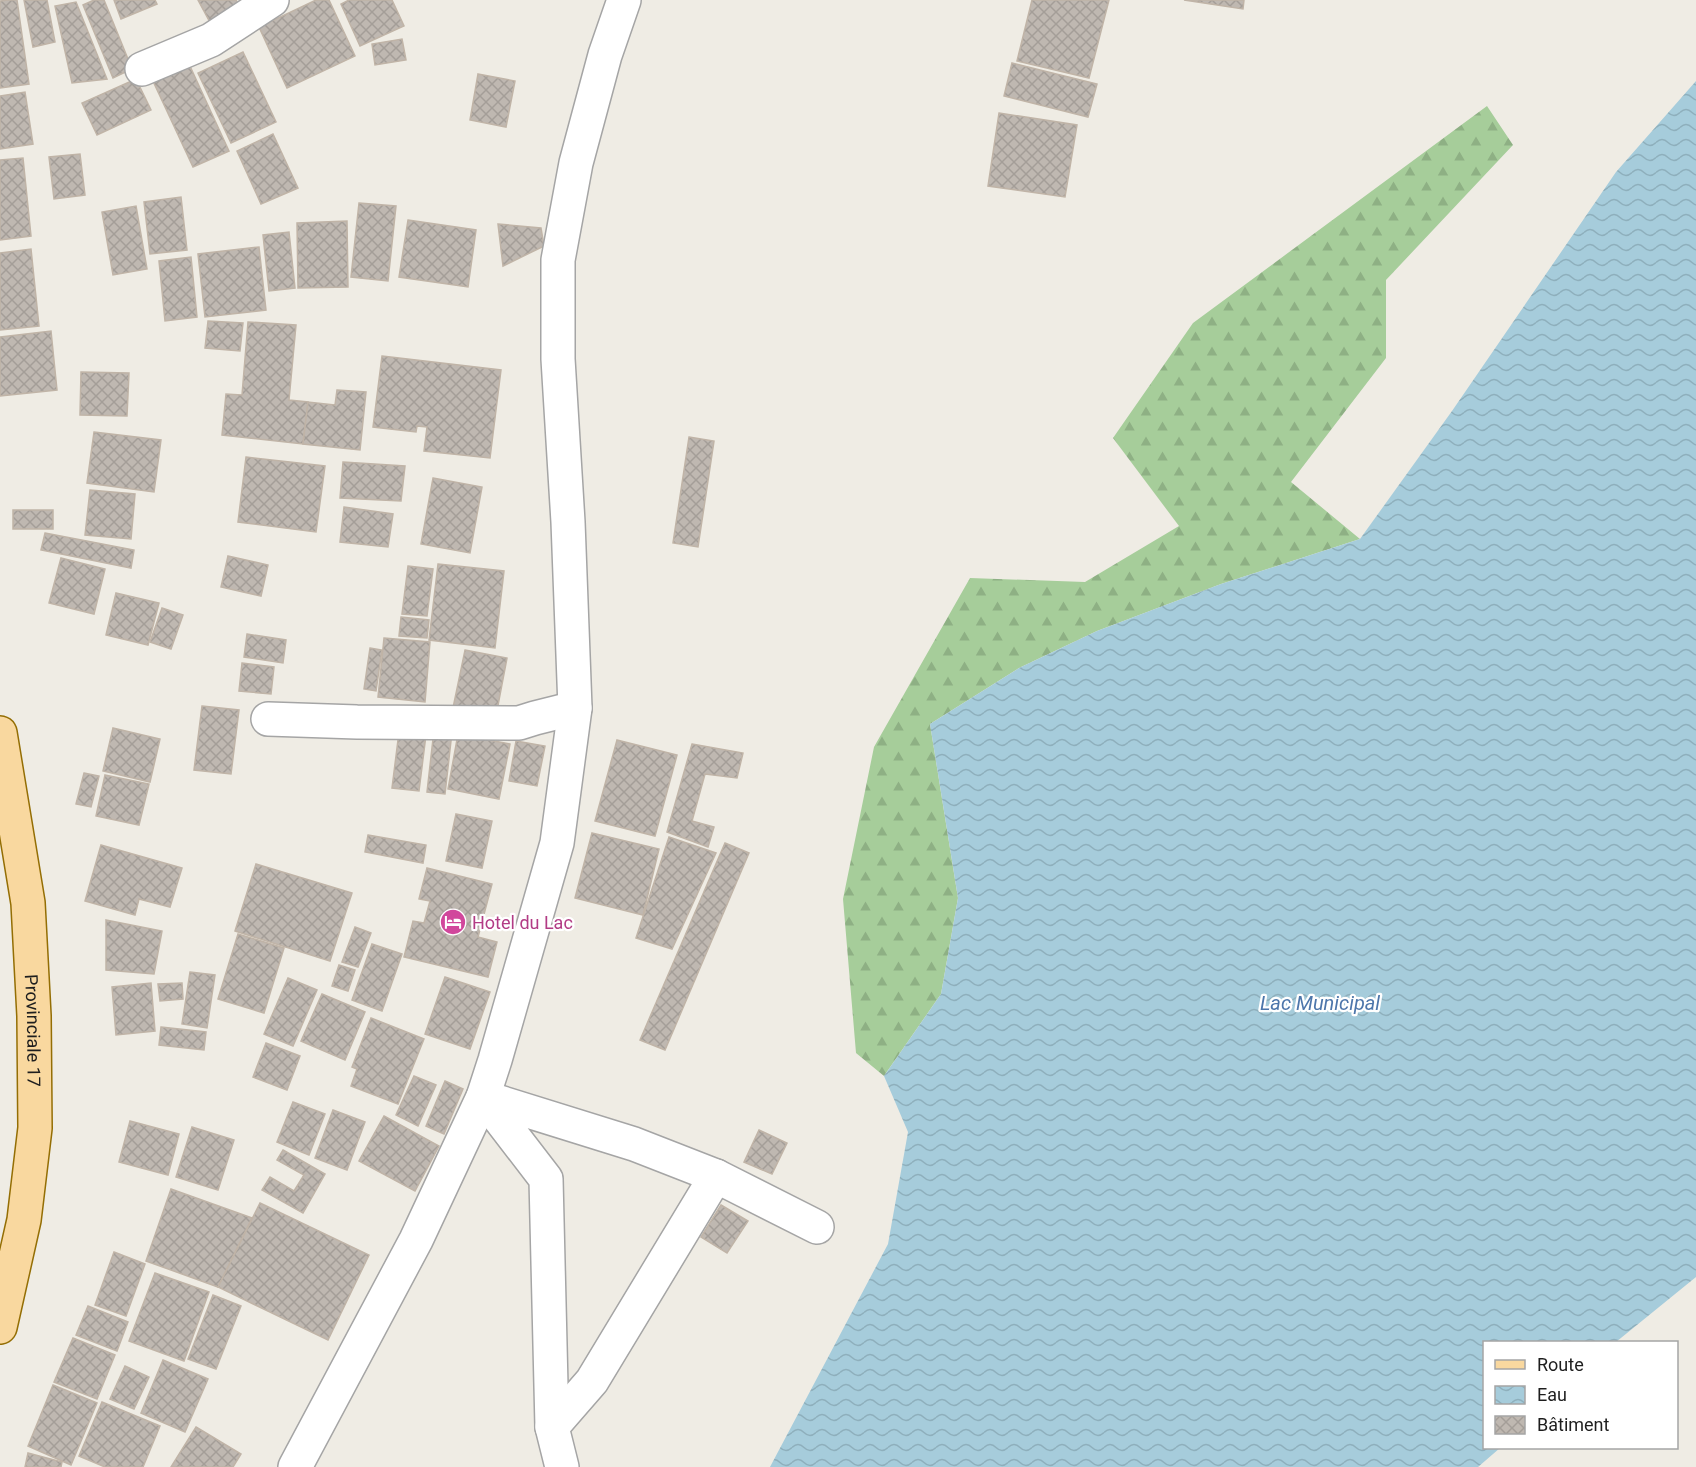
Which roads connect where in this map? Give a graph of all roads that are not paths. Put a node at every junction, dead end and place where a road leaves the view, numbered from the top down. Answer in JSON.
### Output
{"nodes":[{"id":1,"x":272,"y":0,"type":"edge"},
{"id":2,"x":624,"y":0,"type":"edge"},
{"id":3,"x":142,"y":69,"type":"dead end"},
{"id":4,"x":575,"y":708,"type":"junction"},
{"id":5,"x":268,"y":718,"type":"dead end"},
{"id":6,"x":0,"y":733,"type":"edge"},
{"id":7,"x":483,"y":1097,"type":"junction"},
{"id":8,"x":716,"y":1176,"type":"junction"},
{"id":9,"x":817,"y":1227,"type":"dead end"},
{"id":10,"x":0,"y":1327,"type":"edge"},
{"id":11,"x":552,"y":1427,"type":"junction"},
{"id":12,"x":295,"y":1467,"type":"edge"},
{"id":13,"x":562,"y":1467,"type":"edge"}],
"edges":[{"from":1,"to":3,"type":"street"},
{"from":2,"to":4,"type":"street"},
{"from":4,"to":5,"type":"street"},
{"from":4,"to":7,"type":"street"},
{"from":6,"to":10,"type":"main road","name":"Provinciale 17"},
{"from":7,"to":8,"type":"street"},
{"from":7,"to":11,"type":"street"},
{"from":7,"to":12,"type":"street"},
{"from":8,"to":9,"type":"street"},
{"from":8,"to":11,"type":"street"},
{"from":11,"to":13,"type":"street"}]}
